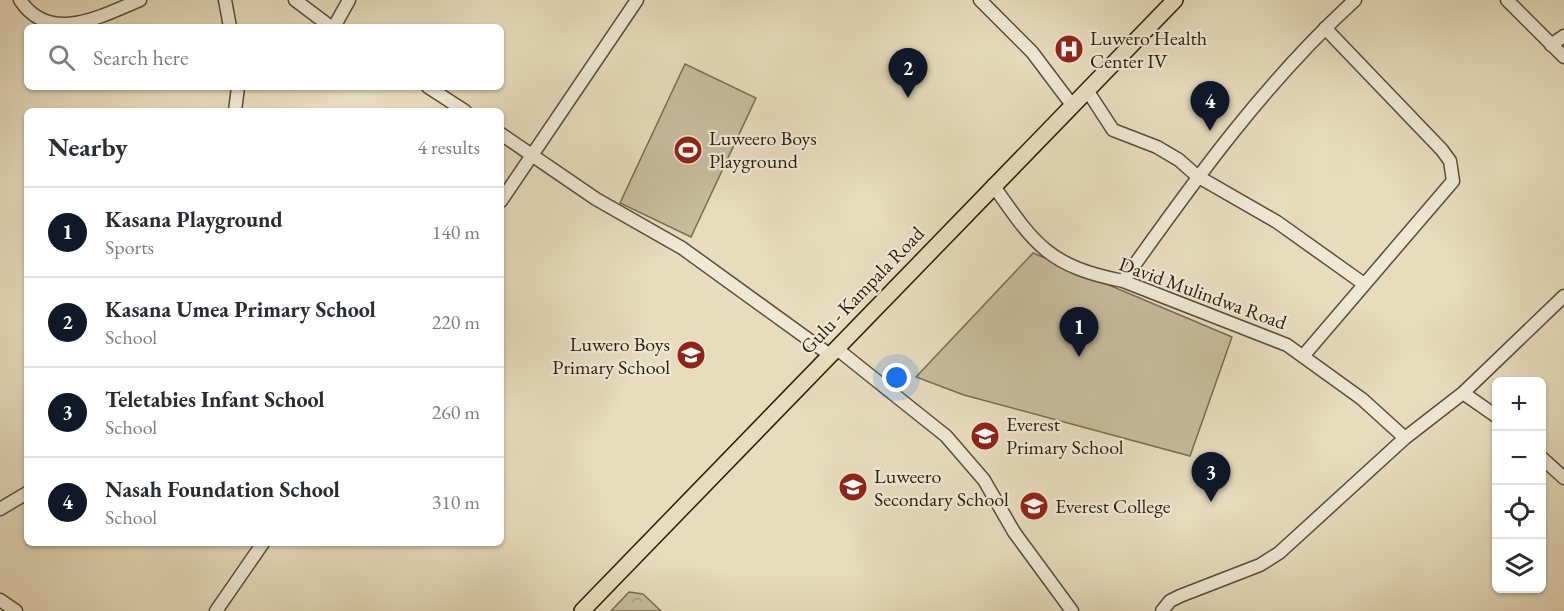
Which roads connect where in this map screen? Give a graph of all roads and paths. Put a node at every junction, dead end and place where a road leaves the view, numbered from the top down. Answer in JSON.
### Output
{"nodes":[{"id":1,"x":20,"y":0,"type":"edge"},
{"id":2,"x":140,"y":0,"type":"edge"},
{"id":3,"x":225,"y":0,"type":"edge"},
{"id":4,"x":295,"y":0,"type":"edge"},
{"id":5,"x":349,"y":0,"type":"edge"},
{"id":6,"x":636,"y":0,"type":"edge"},
{"id":7,"x":980,"y":0,"type":"edge"},
{"id":8,"x":1175,"y":0,"type":"edge"},
{"id":9,"x":1355,"y":0,"type":"edge"},
{"id":10,"x":1506,"y":0,"type":"edge"},
{"id":11,"x":229,"y":24,"type":"edge"},
{"id":12,"x":328,"y":24,"type":"edge"},
{"id":13,"x":334,"y":24,"type":"edge"},
{"id":14,"x":1325,"y":28,"type":"junction"},
{"id":15,"x":1564,"y":36,"type":"edge"},
{"id":16,"x":1551,"y":45,"type":"junction"},
{"id":17,"x":1564,"y":57,"type":"edge"},
{"id":18,"x":238,"y":90,"type":"edge"},
{"id":19,"x":433,"y":90,"type":"edge"},
{"id":20,"x":1087,"y":90,"type":"junction"},
{"id":21,"x":1072,"y":105,"type":"junction"},
{"id":22,"x":235,"y":108,"type":"edge"},
{"id":23,"x":460,"y":108,"type":"edge"},
{"id":24,"x":504,"y":136,"type":"edge"},
{"id":25,"x":533,"y":155,"type":"junction"},
{"id":26,"x":1197,"y":176,"type":"junction"},
{"id":27,"x":993,"y":185,"type":"junction"},
{"id":28,"x":504,"y":197,"type":"edge"},
{"id":29,"x":1124,"y":281,"type":"junction"},
{"id":30,"x":1364,"y":284,"type":"junction"},
{"id":31,"x":1564,"y":296,"type":"edge"},
{"id":32,"x":833,"y":352,"type":"junction"},
{"id":33,"x":1304,"y":355,"type":"junction"},
{"id":34,"x":1462,"y":393,"type":"junction"},
{"id":35,"x":1492,"y":413,"type":"edge"},
{"id":36,"x":1405,"y":438,"type":"junction"},
{"id":37,"x":1546,"y":462,"type":"edge"},
{"id":38,"x":1564,"y":478,"type":"edge"},
{"id":39,"x":24,"y":496,"type":"edge"},
{"id":40,"x":0,"y":509,"type":"edge"},
{"id":41,"x":261,"y":546,"type":"edge"},
{"id":42,"x":0,"y":600,"type":"edge"},
{"id":43,"x":16,"y":611,"type":"edge"},
{"id":44,"x":216,"y":611,"type":"edge"},
{"id":45,"x":582,"y":611,"type":"edge"},
{"id":46,"x":1072,"y":611,"type":"edge"},
{"id":47,"x":1162,"y":611,"type":"edge"}],
"edges":[{"from":1,"to":2,"type":"street"},
{"from":3,"to":11,"type":"street"},
{"from":4,"to":12,"type":"street"},
{"from":5,"to":13,"type":"street"},
{"from":6,"to":25,"type":"street"},
{"from":7,"to":21,"type":"street"},
{"from":8,"to":20,"type":"main road","name":"Gulu - Kampala Road"},
{"from":9,"to":14,"type":"street"},
{"from":10,"to":16,"type":"street"},
{"from":14,"to":26,"type":"street"},
{"from":14,"to":30,"type":"street"},
{"from":15,"to":16,"type":"street"},
{"from":16,"to":17,"type":"street"},
{"from":18,"to":22,"type":"street"},
{"from":19,"to":23,"type":"street"},
{"from":20,"to":21,"type":"main road","name":"Gulu - Kampala Road"},
{"from":20,"to":26,"type":"street"},
{"from":21,"to":27,"type":"main road","name":"Gulu - Kampala Road"},
{"from":24,"to":25,"type":"street"},
{"from":25,"to":28,"type":"street"},
{"from":25,"to":32,"type":"street"},
{"from":26,"to":29,"type":"street"},
{"from":26,"to":30,"type":"street"},
{"from":27,"to":29,"type":"street","name":"David Mulindwa Road"},
{"from":27,"to":32,"type":"main road","name":"Gulu - Kampala Road"},
{"from":29,"to":33,"type":"street","name":"David Mulindwa Road"},
{"from":30,"to":33,"type":"street"},
{"from":31,"to":34,"type":"street"},
{"from":32,"to":45,"type":"main road","name":"Gulu - Kampala Road"},
{"from":32,"to":46,"type":"street"},
{"from":33,"to":36,"type":"street","name":"David Mulindwa Road"},
{"from":34,"to":35,"type":"street"},
{"from":34,"to":36,"type":"street"},
{"from":36,"to":47,"type":"street"},
{"from":37,"to":38,"type":"street"},
{"from":39,"to":40,"type":"street"},
{"from":41,"to":44,"type":"street"},
{"from":42,"to":43,"type":"street"}]}
